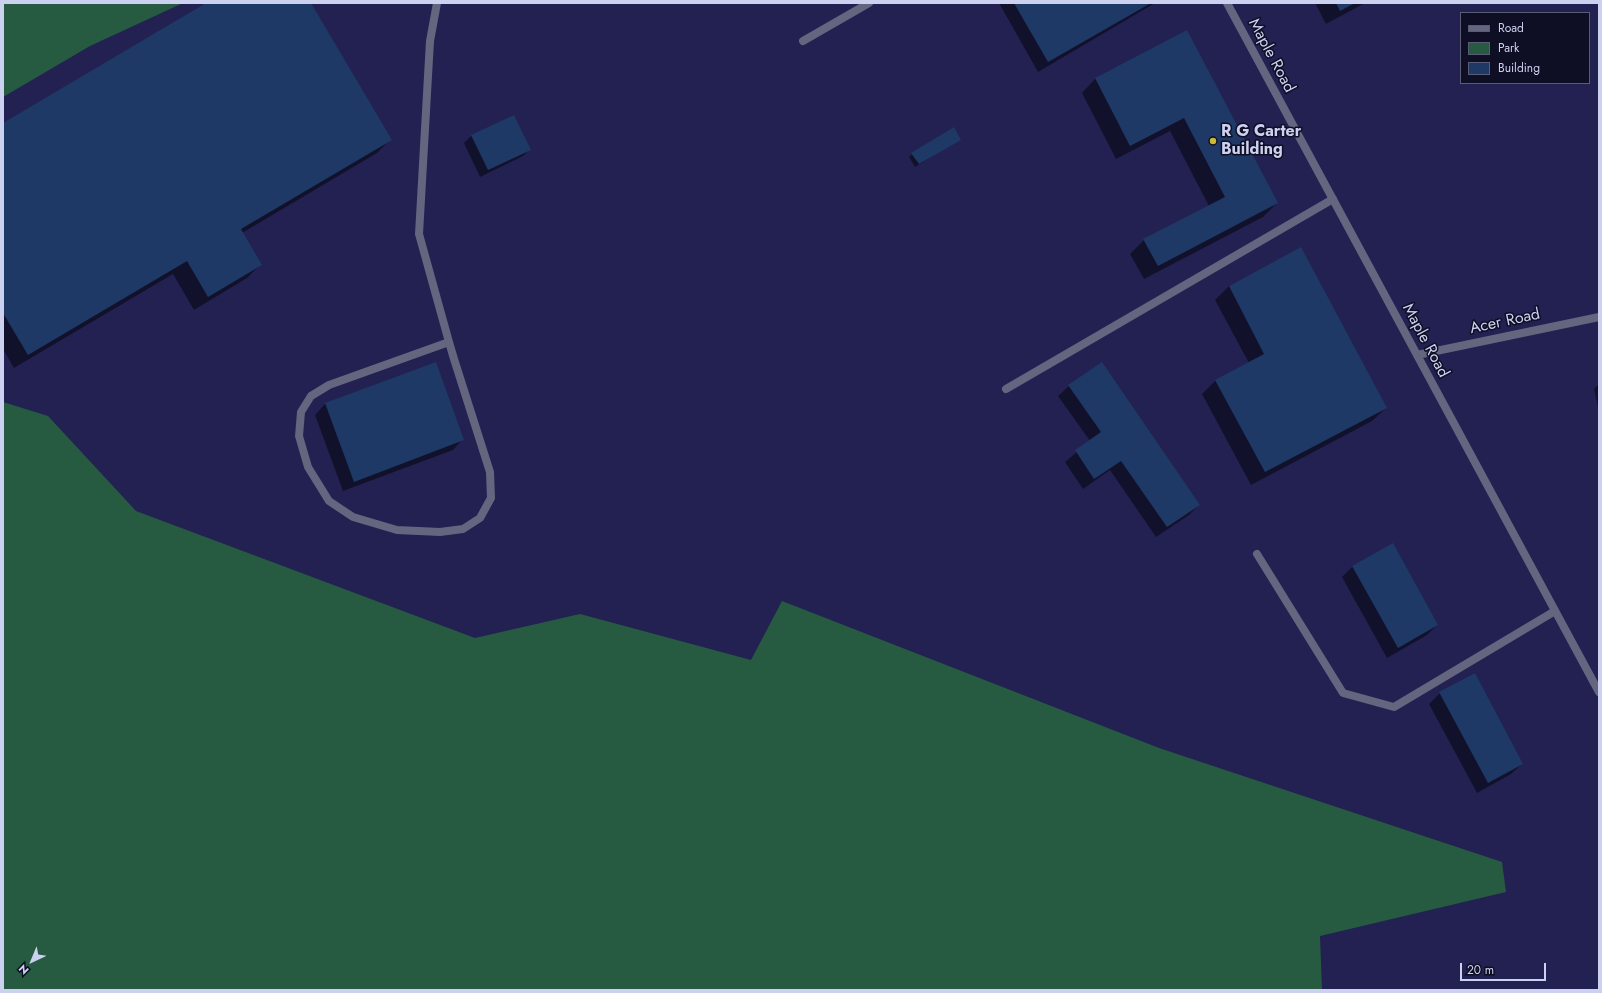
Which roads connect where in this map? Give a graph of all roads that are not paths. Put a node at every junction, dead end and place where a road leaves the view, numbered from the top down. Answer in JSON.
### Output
{"nodes":[{"id":1,"x":437,"y":3,"type":"edge"},
{"id":2,"x":869,"y":3,"type":"edge"},
{"id":3,"x":1227,"y":3,"type":"edge"},
{"id":4,"x":802,"y":41,"type":"dead end"},
{"id":5,"x":1332,"y":199,"type":"junction"},
{"id":6,"x":1599,"y":317,"type":"edge"},
{"id":7,"x":449,"y":342,"type":"junction"},
{"id":8,"x":1417,"y":354,"type":"junction"},
{"id":9,"x":1006,"y":389,"type":"dead end"},
{"id":10,"x":1257,"y":554,"type":"dead end"},
{"id":11,"x":1555,"y":611,"type":"junction"},
{"id":12,"x":1599,"y":692,"type":"edge"}],
"edges":[{"from":1,"to":7,"type":"street"},
{"from":2,"to":4,"type":"street"},
{"from":3,"to":5,"type":"street","name":"Maple Road"},
{"from":5,"to":8,"type":"street","name":"Maple Road"},
{"from":5,"to":9,"type":"street"},
{"from":6,"to":8,"type":"street","name":"Acer Road"},
{"from":7,"to":7,"type":"street"},
{"from":8,"to":11,"type":"street","name":"Maple Road"},
{"from":10,"to":11,"type":"street"},
{"from":11,"to":12,"type":"street","name":"Maple Road"}]}
